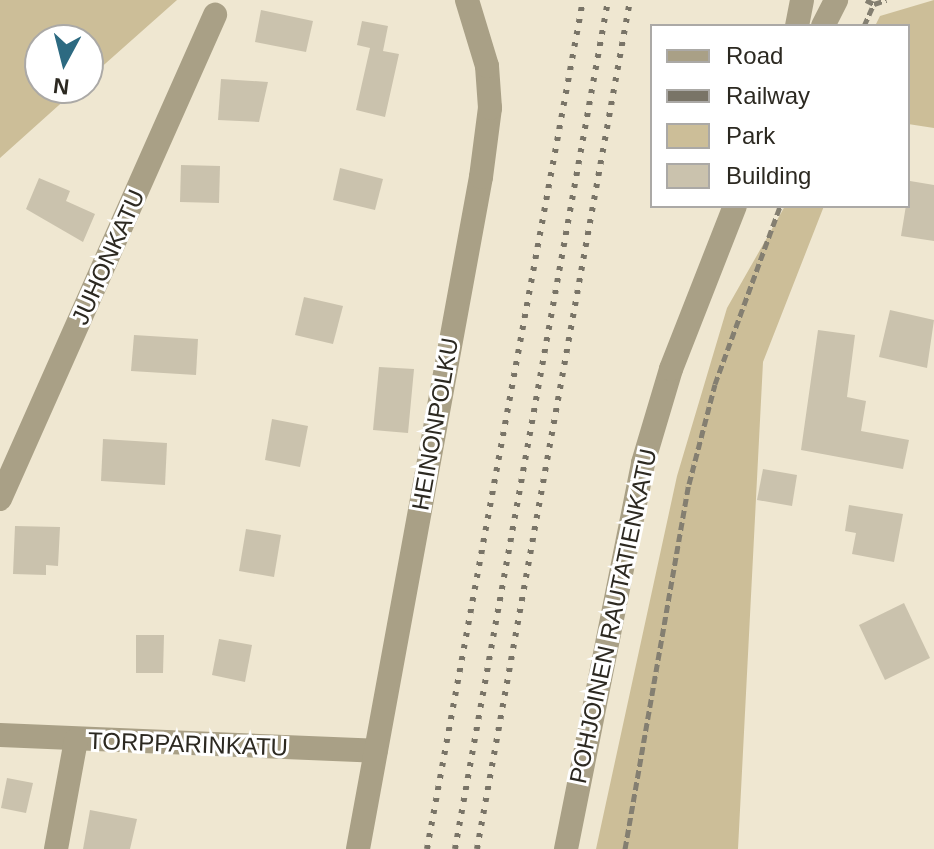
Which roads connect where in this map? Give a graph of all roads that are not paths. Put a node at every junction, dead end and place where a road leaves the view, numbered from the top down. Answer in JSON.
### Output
{"nodes":[{"id":1,"x":467,"y":0,"type":"edge"},
{"id":2,"x":802,"y":0,"type":"edge"},
{"id":3,"x":836,"y":0,"type":"edge"},
{"id":4,"x":215,"y":15,"type":"dead end"},
{"id":5,"x":797,"y":24,"type":"edge"},
{"id":6,"x":824,"y":24,"type":"edge"},
{"id":7,"x":734,"y":208,"type":"edge"},
{"id":8,"x":0,"y":499,"type":"edge"},
{"id":9,"x":0,"y":735,"type":"edge"},
{"id":10,"x":76,"y":740,"type":"junction"},
{"id":11,"x":376,"y":751,"type":"junction"},
{"id":12,"x":56,"y":849,"type":"edge"},
{"id":13,"x":358,"y":849,"type":"edge"},
{"id":14,"x":566,"y":849,"type":"edge"}],
"edges":[{"from":1,"to":11,"type":"street","name":"HEINONPOLKU"},
{"from":2,"to":5,"type":"street"},
{"from":3,"to":6,"type":"street"},
{"from":4,"to":8,"type":"street","name":"JUHONKATU"},
{"from":7,"to":14,"type":"street","name":"POHJOINEN RAUTATIENKATU"},
{"from":9,"to":10,"type":"street","name":"TORPPARINKATU"},
{"from":10,"to":11,"type":"street","name":"TORPPARINKATU"},
{"from":10,"to":12,"type":"street"},
{"from":11,"to":13,"type":"street","name":"HEINONPOLKU"}]}
